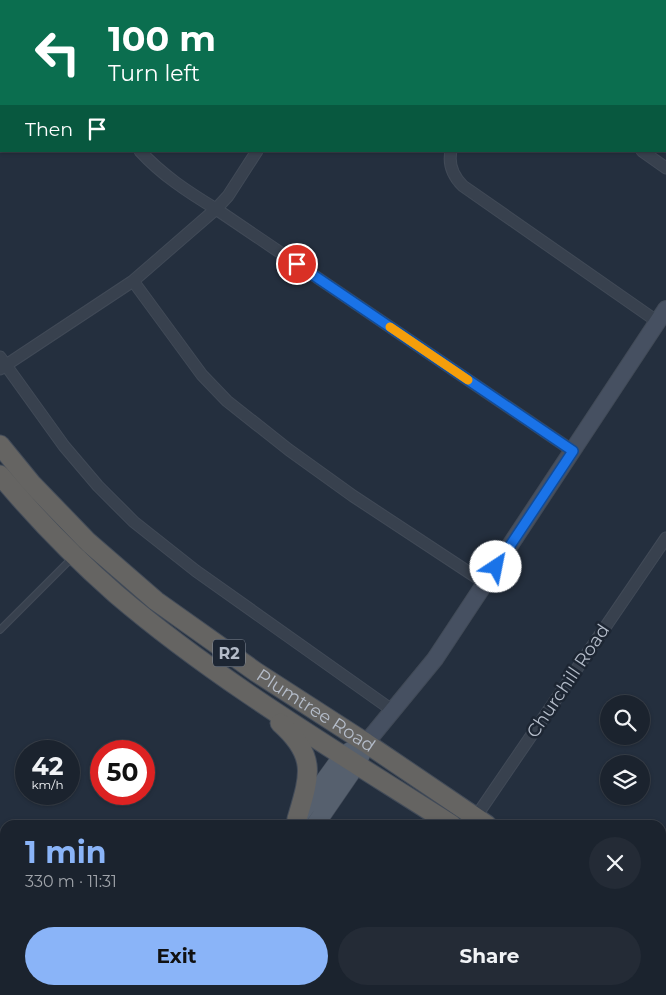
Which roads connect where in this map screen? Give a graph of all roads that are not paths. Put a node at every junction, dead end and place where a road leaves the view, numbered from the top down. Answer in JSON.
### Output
{"nodes":[{"id":1,"x":141,"y":152,"type":"edge"},
{"id":2,"x":256,"y":152,"type":"edge"},
{"id":3,"x":451,"y":152,"type":"edge"},
{"id":4,"x":643,"y":152,"type":"edge"},
{"id":5,"x":666,"y":168,"type":"edge"},
{"id":6,"x":216,"y":209,"type":"junction"},
{"id":7,"x":133,"y":281,"type":"junction"},
{"id":8,"x":662,"y":316,"type":"edge"},
{"id":9,"x":2,"y":364,"type":"edge"},
{"id":10,"x":0,"y":446,"type":"edge"},
{"id":11,"x":573,"y":451,"type":"junction"},
{"id":12,"x":0,"y":475,"type":"edge"},
{"id":13,"x":666,"y":538,"type":"edge"},
{"id":14,"x":82,"y":548,"type":"junction"},
{"id":15,"x":485,"y":583,"type":"junction"},
{"id":16,"x":0,"y":630,"type":"edge"},
{"id":17,"x":256,"y":699,"type":"junction"},
{"id":18,"x":392,"y":710,"type":"junction"},
{"id":19,"x":366,"y":743,"type":"junction"},
{"id":20,"x":350,"y":759,"type":"junction"},
{"id":21,"x":302,"y":820,"type":"edge"},
{"id":22,"x":304,"y":820,"type":"edge"},
{"id":23,"x":444,"y":820,"type":"edge"},
{"id":24,"x":475,"y":820,"type":"edge"},
{"id":25,"x":479,"y":820,"type":"edge"}],
"edges":[{"from":1,"to":6,"type":"street"},
{"from":2,"to":6,"type":"street"},
{"from":3,"to":8,"type":"street"},
{"from":4,"to":5,"type":"street"},
{"from":6,"to":7,"type":"street"},
{"from":6,"to":11,"type":"street"},
{"from":7,"to":9,"type":"street"},
{"from":7,"to":15,"type":"street"},
{"from":8,"to":11,"type":"main road"},
{"from":9,"to":18,"type":"street"},
{"from":10,"to":14,"type":"highway","name":"Plumtree Road","number":"R2"},
{"from":11,"to":15,"type":"main road"},
{"from":12,"to":14,"type":"highway","name":"Plumtree Road","number":"R2"},
{"from":13,"to":25,"type":"street","name":"Churchill Road"},
{"from":14,"to":16,"type":"lane"},
{"from":14,"to":17,"type":"highway","name":"Plumtree Road","number":"R2"},
{"from":14,"to":19,"type":"highway","name":"Plumtree Road","number":"R2"},
{"from":15,"to":18,"type":"main road"},
{"from":17,"to":20,"type":"highway","name":"Plumtree Road","number":"R2"},
{"from":17,"to":21,"type":"highway"},
{"from":18,"to":19,"type":"main road"},
{"from":19,"to":20,"type":"main road"},
{"from":19,"to":24,"type":"highway","name":"Plumtree Road","number":"R2"},
{"from":20,"to":22,"type":"main road"},
{"from":20,"to":23,"type":"highway","name":"Plumtree Road","number":"R2"}]}
